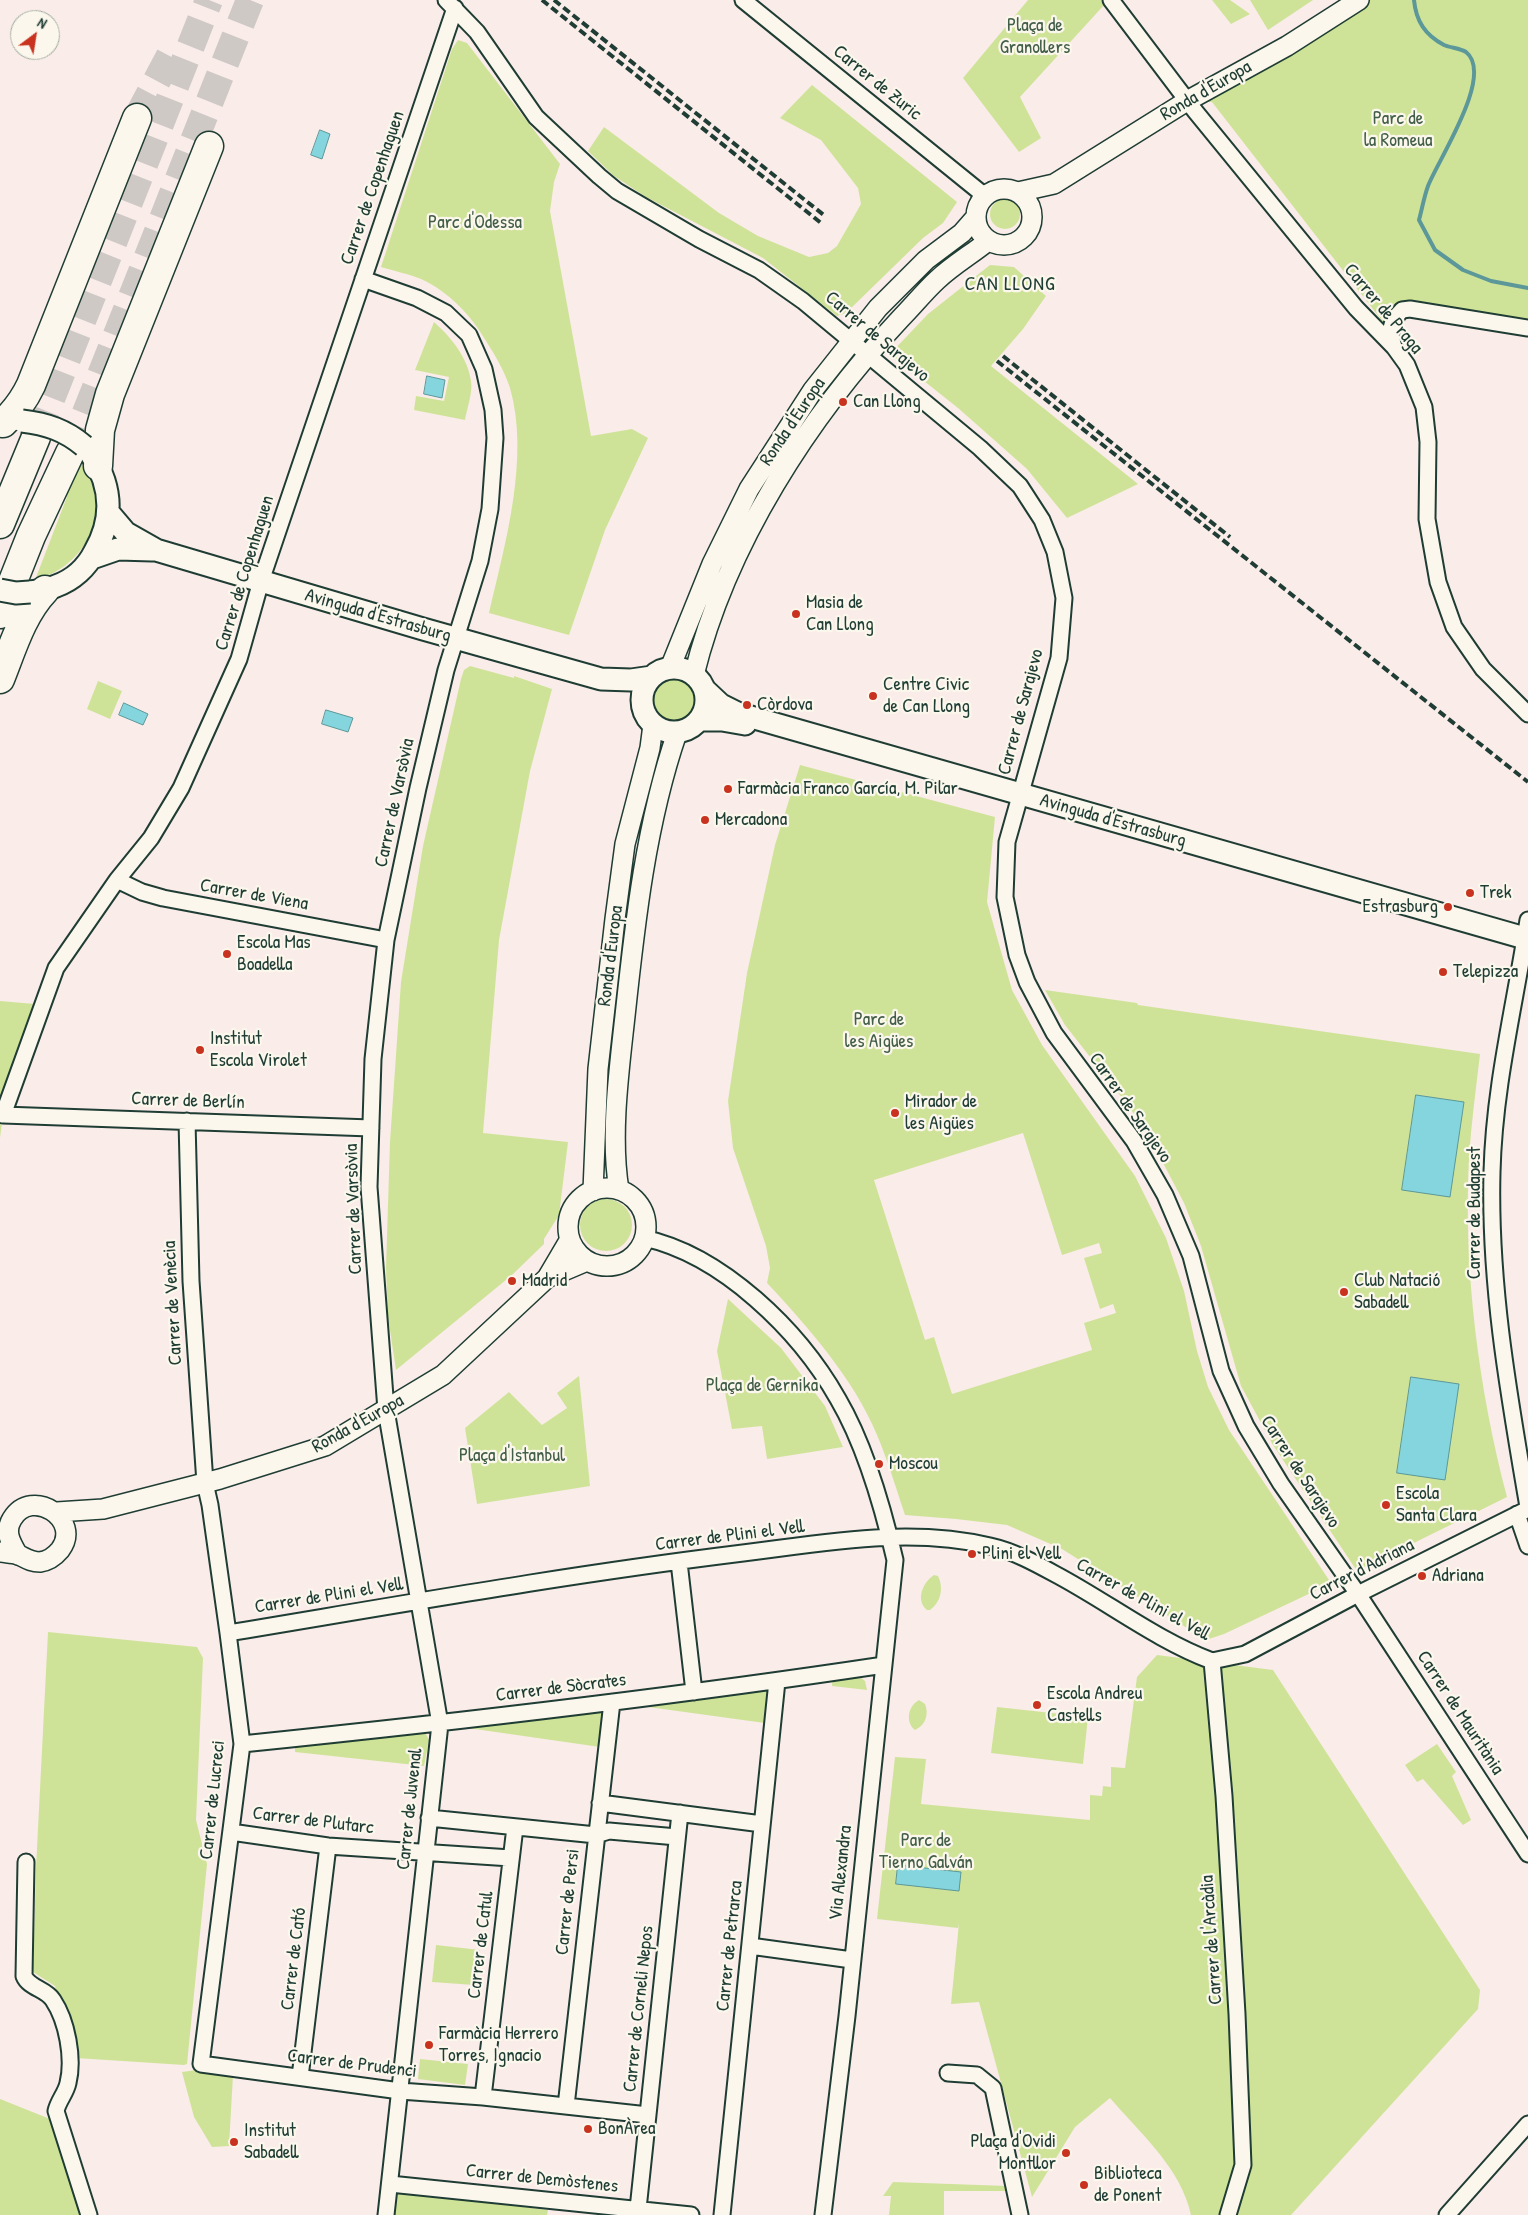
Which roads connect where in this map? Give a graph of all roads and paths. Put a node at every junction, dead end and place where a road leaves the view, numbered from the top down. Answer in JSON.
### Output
{"nodes":[{"id":1,"x":743,"y":0,"type":"edge"},
{"id":2,"x":1111,"y":0,"type":"edge"},
{"id":3,"x":1360,"y":0,"type":"edge"},
{"id":4,"x":451,"y":4,"type":"edge"},
{"id":5,"x":1187,"y":101,"type":"junction"},
{"id":6,"x":137,"y":118,"type":"tunnel mouth"},
{"id":7,"x":209,"y":146,"type":"dead end"},
{"id":8,"x":1054,"y":184,"type":"junction"},
{"id":9,"x":1018,"y":192,"type":"junction"},
{"id":10,"x":985,"y":196,"type":"junction"},
{"id":11,"x":976,"y":217,"type":"junction"},
{"id":12,"x":1033,"y":218,"type":"junction"},
{"id":13,"x":988,"y":241,"type":"junction"},
{"id":14,"x":363,"y":279,"type":"junction"},
{"id":15,"x":1528,"y":328,"type":"edge"},
{"id":16,"x":851,"y":340,"type":"junction"},
{"id":17,"x":1394,"y":347,"type":"junction"},
{"id":18,"x":867,"y":354,"type":"junction"},
{"id":19,"x":15,"y":426,"type":"edge"},
{"id":20,"x":84,"y":455,"type":"junction"},
{"id":21,"x":109,"y":513,"type":"junction"},
{"id":22,"x":0,"y":524,"type":"edge"},
{"id":23,"x":156,"y":550,"type":"junction"},
{"id":24,"x":92,"y":558,"type":"junction"},
{"id":25,"x":261,"y":581,"type":"junction"},
{"id":26,"x":0,"y":590,"type":"edge"},
{"id":27,"x":37,"y":591,"type":"junction"},
{"id":28,"x":0,"y":614,"type":"edge"},
{"id":29,"x":456,"y":638,"type":"junction"},
{"id":30,"x":661,"y":673,"type":"junction"},
{"id":31,"x":0,"y":679,"type":"edge"},
{"id":32,"x":601,"y":679,"type":"junction"},
{"id":33,"x":700,"y":683,"type":"junction"},
{"id":34,"x":1528,"y":714,"type":"edge"},
{"id":35,"x":648,"y":718,"type":"junction"},
{"id":36,"x":701,"y":720,"type":"junction"},
{"id":37,"x":677,"y":733,"type":"junction"},
{"id":38,"x":1019,"y":797,"type":"junction"},
{"id":39,"x":117,"y":880,"type":"junction"},
{"id":40,"x":1527,"y":939,"type":"edge"},
{"id":41,"x":386,"y":940,"type":"junction"},
{"id":42,"x":3,"y":1115,"type":"joint"},
{"id":43,"x":187,"y":1122,"type":"junction"},
{"id":44,"x":371,"y":1128,"type":"junction"},
{"id":45,"x":619,"y":1190,"type":"junction"},
{"id":46,"x":593,"y":1191,"type":"junction"},
{"id":47,"x":644,"y":1238,"type":"junction"},
{"id":48,"x":570,"y":1239,"type":"junction"},
{"id":49,"x":587,"y":1261,"type":"junction"},
{"id":50,"x":547,"y":1278,"type":"junction"},
{"id":51,"x":386,"y":1410,"type":"junction"},
{"id":52,"x":205,"y":1482,"type":"junction"},
{"id":53,"x":103,"y":1509,"type":"junction"},
{"id":54,"x":1525,"y":1510,"type":"edge"},
{"id":55,"x":57,"y":1512,"type":"junction"},
{"id":56,"x":4,"y":1534,"type":"edge"},
{"id":57,"x":66,"y":1536,"type":"junction"},
{"id":58,"x":889,"y":1536,"type":"junction"},
{"id":59,"x":1528,"y":1546,"type":"edge"},
{"id":60,"x":9,"y":1553,"type":"edge"},
{"id":61,"x":679,"y":1562,"type":"junction"},
{"id":62,"x":1358,"y":1594,"type":"junction"},
{"id":63,"x":418,"y":1602,"type":"junction"},
{"id":64,"x":228,"y":1633,"type":"junction"},
{"id":65,"x":1212,"y":1661,"type":"junction"},
{"id":66,"x":884,"y":1665,"type":"junction"},
{"id":67,"x":777,"y":1681,"type":"junction"},
{"id":68,"x":694,"y":1692,"type":"junction"},
{"id":69,"x":612,"y":1702,"type":"junction"},
{"id":70,"x":440,"y":1724,"type":"junction"},
{"id":71,"x":242,"y":1744,"type":"junction"},
{"id":72,"x":600,"y":1803,"type":"junction"},
{"id":73,"x":680,"y":1813,"type":"junction"},
{"id":74,"x":429,"y":1818,"type":"junction"},
{"id":75,"x":762,"y":1824,"type":"junction"},
{"id":76,"x":515,"y":1827,"type":"junction"},
{"id":77,"x":231,"y":1832,"type":"junction"},
{"id":78,"x":596,"y":1834,"type":"junction"},
{"id":79,"x":677,"y":1837,"type":"junction"},
{"id":80,"x":328,"y":1846,"type":"junction"},
{"id":81,"x":425,"y":1853,"type":"junction"},
{"id":82,"x":1528,"y":1854,"type":"edge"},
{"id":83,"x":511,"y":1858,"type":"junction"},
{"id":84,"x":26,"y":1862,"type":"dead end"},
{"id":85,"x":750,"y":1946,"type":"junction"},
{"id":86,"x":852,"y":1960,"type":"junction"},
{"id":87,"x":201,"y":2064,"type":"joint"},
{"id":88,"x":948,"y":2073,"type":"dead end"},
{"id":89,"x":300,"y":2077,"type":"junction"},
{"id":90,"x":400,"y":2091,"type":"junction"},
{"id":91,"x":483,"y":2097,"type":"junction"},
{"id":92,"x":566,"y":2106,"type":"junction"},
{"id":93,"x":648,"y":2115,"type":"junction"},
{"id":94,"x":1528,"y":2124,"type":"edge"},
{"id":95,"x":390,"y":2184,"type":"junction"},
{"id":96,"x":638,"y":2209,"type":"junction"},
{"id":97,"x":682,"y":2214,"type":"edge"},
{"id":98,"x":89,"y":2215,"type":"edge"},
{"id":99,"x":386,"y":2215,"type":"edge"},
{"id":100,"x":722,"y":2215,"type":"edge"},
{"id":101,"x":823,"y":2215,"type":"edge"},
{"id":102,"x":1020,"y":2215,"type":"edge"},
{"id":103,"x":1228,"y":2215,"type":"edge"},
{"id":104,"x":1447,"y":2215,"type":"edge"}],
"edges":[{"from":1,"to":10,"type":"street","name":"Carrer de Zuric"},
{"from":2,"to":5,"type":"street","name":"Carrer de Praga"},
{"from":3,"to":5,"type":"street","name":"Ronda d'Europa"},
{"from":4,"to":14,"type":"street","name":"Carrer de Copenhaguen"},
{"from":4,"to":16,"type":"street","name":"Carrer de Sarajevo"},
{"from":5,"to":8,"type":"street","name":"Ronda d'Europa"},
{"from":5,"to":17,"type":"street","name":"Carrer de Praga"},
{"from":6,"to":19,"type":"highway"},
{"from":7,"to":20,"type":"highway"},
{"from":8,"to":9,"type":"street","name":"Ronda d'Europa"},
{"from":8,"to":12,"type":"street","name":"Ronda d'Europa"},
{"from":9,"to":10,"type":"street","name":"Ronda d'Europa"},
{"from":9,"to":12,"type":"street"},
{"from":10,"to":11,"type":"street","name":"Ronda d'Europa"},
{"from":11,"to":13,"type":"street"},
{"from":11,"to":16,"type":"street","name":"Ronda d'Europa"},
{"from":12,"to":13,"type":"street","name":"Ronda d'Europa"},
{"from":13,"to":18,"type":"street","name":"Ronda d'Europa"},
{"from":14,"to":25,"type":"street","name":"Carrer de Copenhaguen"},
{"from":14,"to":29,"type":"street","name":"Carrer de Varsòvia"},
{"from":15,"to":17,"type":"street"},
{"from":16,"to":18,"type":"street","name":"Carrer de Sarajevo"},
{"from":16,"to":30,"type":"street","name":"Ronda d'Europa"},
{"from":17,"to":34,"type":"street","name":"Carrer de Praga"},
{"from":18,"to":33,"type":"street","name":"Ronda d'Europa"},
{"from":18,"to":38,"type":"street","name":"Carrer de Sarajevo"},
{"from":19,"to":20,"type":"main road","bridge":true},
{"from":19,"to":22,"type":"highway"},
{"from":20,"to":21,"type":"main road"},
{"from":20,"to":28,"type":"highway"},
{"from":21,"to":23,"type":"main road","name":"Avinguda d'Estrasburg"},
{"from":21,"to":24,"type":"main road"},
{"from":23,"to":24,"type":"main road","name":"Avinguda d'Estrasburg"},
{"from":23,"to":25,"type":"main road","name":"Avinguda d'Estrasburg"},
{"from":24,"to":27,"type":"main road"},
{"from":25,"to":29,"type":"main road","name":"Avinguda d'Estrasburg"},
{"from":25,"to":39,"type":"street","name":"Carrer de Copenhaguen"},
{"from":26,"to":27,"type":"main road","bridge":true},
{"from":27,"to":31,"type":"highway"},
{"from":29,"to":32,"type":"main road","name":"Avinguda d'Estrasburg"},
{"from":29,"to":41,"type":"street","name":"Carrer de Varsòvia"},
{"from":30,"to":32,"type":"main road","name":"Avinguda d'Estrasburg"},
{"from":30,"to":33,"type":"main road"},
{"from":30,"to":35,"type":"main road"},
{"from":32,"to":35,"type":"main road","name":"Avinguda d'Estrasburg"},
{"from":33,"to":36,"type":"main road"},
{"from":33,"to":38,"type":"main road","name":"Avinguda d'Estrasburg"},
{"from":35,"to":37,"type":"main road"},
{"from":35,"to":46,"type":"street","name":"Ronda d'Europa"},
{"from":36,"to":37,"type":"main road"},
{"from":36,"to":38,"type":"main road","name":"Avinguda d'Estrasburg"},
{"from":37,"to":45,"type":"street","name":"Ronda d'Europa"},
{"from":38,"to":40,"type":"main road","name":"Avinguda d'Estrasburg"},
{"from":38,"to":40,"type":"main road","name":"Avinguda d'Estrasburg"},
{"from":38,"to":62,"type":"street","name":"Carrer de Sarajevo"},
{"from":39,"to":41,"type":"street","name":"Carrer de Viena"},
{"from":39,"to":42,"type":"street","name":"Carrer de Copenhaguen"},
{"from":40,"to":54,"type":"street","name":"Carrer de Budapest"},
{"from":41,"to":44,"type":"street","name":"Carrer de Varsòvia"},
{"from":42,"to":43,"type":"street","name":"Carrer de Berlín"},
{"from":43,"to":44,"type":"street","name":"Carrer de Berlín"},
{"from":43,"to":52,"type":"street","name":"Carrer de Venècia"},
{"from":44,"to":51,"type":"street","name":"Carrer de Varsòvia"},
{"from":45,"to":46,"type":"street"},
{"from":45,"to":47,"type":"street"},
{"from":46,"to":48,"type":"street","name":"Ronda d'Europa"},
{"from":47,"to":49,"type":"street"},
{"from":47,"to":58,"type":"street","name":"Via Alexandra"},
{"from":48,"to":49,"type":"street"},
{"from":48,"to":50,"type":"street","name":"Ronda d'Europa"},
{"from":49,"to":50,"type":"street","name":"Ronda d'Europa"},
{"from":50,"to":51,"type":"street","name":"Ronda d'Europa"},
{"from":51,"to":52,"type":"street","name":"Ronda d'Europa"},
{"from":51,"to":63,"type":"street","name":"Carrer de Juvenal"},
{"from":52,"to":53,"type":"street","name":"Ronda d'Europa"},
{"from":52,"to":64,"type":"street","name":"Carrer de Lucreci"},
{"from":53,"to":55,"type":"street","name":"Ronda d'Europa"},
{"from":53,"to":57,"type":"street","name":"Ronda d'Europa"},
{"from":54,"to":59,"type":"street","name":"Carrer de Budapest"},
{"from":54,"to":62,"type":"street","name":"Carrer d'Adriana"},
{"from":55,"to":56,"type":"street","name":"Ronda d'Europa"},
{"from":55,"to":57,"type":"street"},
{"from":56,"to":60,"type":"street","name":"Ronda d'Europa"},
{"from":57,"to":60,"type":"street","name":"Ronda d'Europa"},
{"from":58,"to":61,"type":"street","name":"Carrer de Plini el Vell"},
{"from":58,"to":65,"type":"street","name":"Carrer de Plini el Vell"},
{"from":58,"to":66,"type":"street","name":"Via Alexandra"},
{"from":61,"to":63,"type":"street","name":"Carrer de Plini el Vell"},
{"from":61,"to":68,"type":"street"},
{"from":62,"to":65,"type":"street","name":"Carrer d'Adriana"},
{"from":62,"to":82,"type":"street","name":"Carrer de Mauritània"},
{"from":63,"to":64,"type":"street","name":"Carrer de Plini el Vell"},
{"from":63,"to":70,"type":"street","name":"Carrer de Juvenal"},
{"from":64,"to":71,"type":"street","name":"Carrer de Lucreci"},
{"from":65,"to":103,"type":"street","name":"Carrer de l'Arcàdia"},
{"from":66,"to":67,"type":"street","name":"Carrer de Sòcrates"},
{"from":66,"to":86,"type":"street","name":"Via Alexandra"},
{"from":67,"to":68,"type":"street","name":"Carrer de Sòcrates"},
{"from":67,"to":75,"type":"street","name":"Carrer de Petrarca"},
{"from":68,"to":69,"type":"street","name":"Carrer de Sòcrates"},
{"from":69,"to":70,"type":"street","name":"Carrer de Sòcrates"},
{"from":69,"to":72,"type":"street","name":"Carrer de Persi"},
{"from":70,"to":71,"type":"street","name":"Carrer de Sòcrates"},
{"from":70,"to":74,"type":"street","name":"Carrer de Juvenal"},
{"from":71,"to":77,"type":"street","name":"Carrer de Lucreci"},
{"from":72,"to":73,"type":"street"},
{"from":72,"to":78,"type":"street","name":"Carrer de Persi"},
{"from":73,"to":75,"type":"street"},
{"from":73,"to":79,"type":"street","name":"Carrer de Corneli Nepos"},
{"from":74,"to":76,"type":"street"},
{"from":74,"to":81,"type":"street","name":"Carrer de Juvenal"},
{"from":75,"to":85,"type":"street","name":"Carrer de Petrarca"},
{"from":76,"to":78,"type":"street"},
{"from":76,"to":83,"type":"street","name":"Carrer de Catul"},
{"from":77,"to":80,"type":"street","name":"Carrer de Plutarc"},
{"from":77,"to":87,"type":"street","name":"Carrer de Lucreci"},
{"from":78,"to":79,"type":"street"},
{"from":78,"to":92,"type":"street","name":"Carrer de Persi"},
{"from":79,"to":93,"type":"street","name":"Carrer de Corneli Nepos"},
{"from":80,"to":81,"type":"street","name":"Carrer de Plutarc"},
{"from":80,"to":89,"type":"street","name":"Carrer de Cató"},
{"from":81,"to":83,"type":"street","name":"Carrer de Plutarc"},
{"from":81,"to":90,"type":"street","name":"Carrer de Juvenal"},
{"from":83,"to":91,"type":"street","name":"Carrer de Catul"},
{"from":84,"to":98,"type":"street"},
{"from":85,"to":86,"type":"street"},
{"from":85,"to":100,"type":"street","name":"Carrer de Petrarca"},
{"from":86,"to":101,"type":"street","name":"Via Alexandra"},
{"from":87,"to":89,"type":"street","name":"Carrer de Prudenci"},
{"from":88,"to":102,"type":"street"},
{"from":89,"to":90,"type":"street","name":"Carrer de Prudenci"},
{"from":90,"to":91,"type":"street","name":"Carrer de Prudenci"},
{"from":90,"to":95,"type":"street","name":"Carrer de Juvenal"},
{"from":91,"to":92,"type":"street","name":"Carrer de Prudenci"},
{"from":92,"to":93,"type":"street","name":"Carrer de Prudenci"},
{"from":93,"to":96,"type":"street","name":"Carrer de Corneli Nepos"},
{"from":94,"to":104,"type":"street"},
{"from":95,"to":96,"type":"street","name":"Carrer de Demòstenes"},
{"from":95,"to":99,"type":"street","name":"Carrer de Juvenal"},
{"from":96,"to":97,"type":"street","name":"Carrer de Demòstenes"}]}
